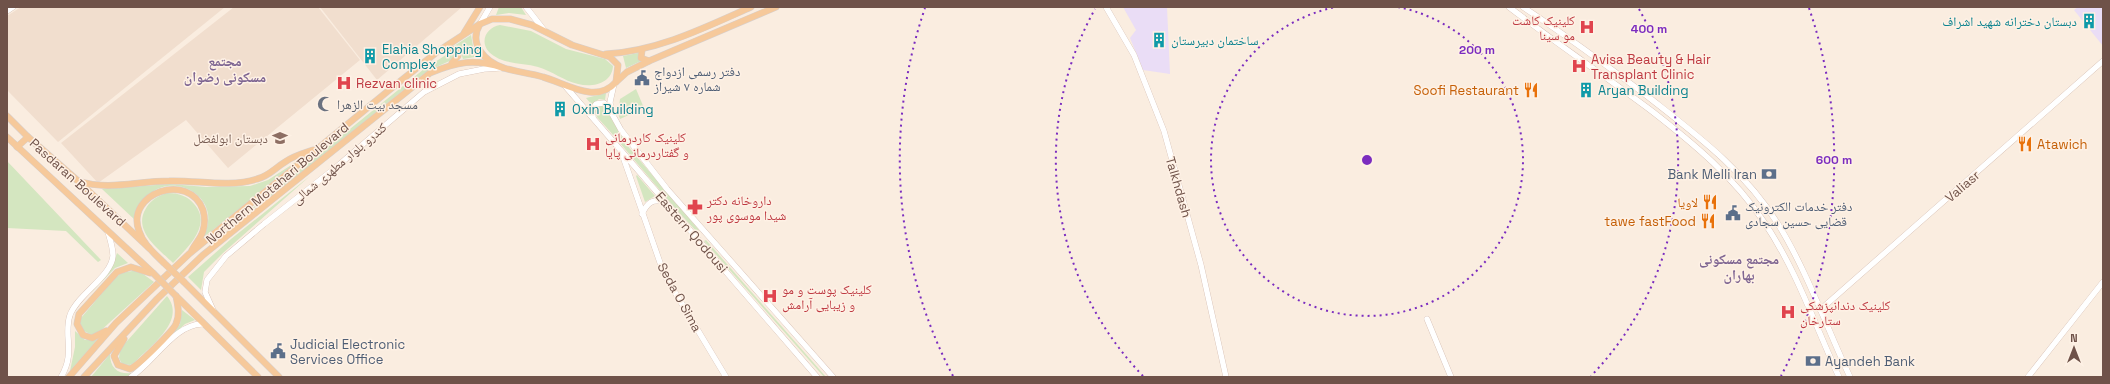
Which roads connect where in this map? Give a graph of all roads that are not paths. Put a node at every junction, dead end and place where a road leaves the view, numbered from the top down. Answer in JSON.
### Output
{"nodes":[{"id":1,"x":13,"y":7,"type":"edge"},
{"id":2,"x":480,"y":7,"type":"edge"},
{"id":3,"x":490,"y":7,"type":"edge"},
{"id":4,"x":526,"y":7,"type":"edge"},
{"id":5,"x":751,"y":7,"type":"edge"},
{"id":6,"x":776,"y":7,"type":"edge"},
{"id":7,"x":1106,"y":7,"type":"edge"},
{"id":8,"x":1509,"y":7,"type":"edge"},
{"id":9,"x":1524,"y":7,"type":"edge"},
{"id":10,"x":7,"y":11,"type":"edge"},
{"id":11,"x":480,"y":24,"type":"junction"},
{"id":12,"x":546,"y":32,"type":"junction"},
{"id":13,"x":463,"y":35,"type":"junction"},
{"id":14,"x":642,"y":50,"type":"junction"},
{"id":15,"x":437,"y":52,"type":"junction"},
{"id":16,"x":600,"y":54,"type":"junction"},
{"id":17,"x":649,"y":61,"type":"junction"},
{"id":18,"x":2103,"y":61,"type":"edge"},
{"id":19,"x":449,"y":65,"type":"junction"},
{"id":20,"x":503,"y":68,"type":"junction"},
{"id":21,"x":615,"y":83,"type":"junction"},
{"id":22,"x":566,"y":87,"type":"junction"},
{"id":23,"x":611,"y":112,"type":"junction"},
{"id":24,"x":7,"y":116,"type":"edge"},
{"id":25,"x":593,"y":116,"type":"junction"},
{"id":26,"x":7,"y":137,"type":"edge"},
{"id":27,"x":28,"y":137,"type":"junction"},
{"id":28,"x":320,"y":146,"type":"junction"},
{"id":29,"x":17,"y":147,"type":"junction"},
{"id":30,"x":620,"y":148,"type":"junction"},
{"id":31,"x":78,"y":181,"type":"junction"},
{"id":32,"x":664,"y":202,"type":"junction"},
{"id":33,"x":642,"y":214,"type":"junction"},
{"id":34,"x":108,"y":232,"type":"junction"},
{"id":35,"x":148,"y":248,"type":"junction"},
{"id":36,"x":189,"y":254,"type":"junction"},
{"id":37,"x":153,"y":273,"type":"junction"},
{"id":38,"x":2103,"y":282,"type":"edge"},
{"id":39,"x":176,"y":296,"type":"junction"},
{"id":40,"x":213,"y":310,"type":"junction"},
{"id":41,"x":1820,"y":310,"type":"junction"},
{"id":42,"x":1426,"y":319,"type":"dead end"},
{"id":43,"x":116,"y":322,"type":"junction"},
{"id":44,"x":136,"y":322,"type":"junction"},
{"id":45,"x":204,"y":324,"type":"junction"},
{"id":46,"x":61,"y":377,"type":"edge"},
{"id":47,"x":69,"y":377,"type":"edge"},
{"id":48,"x":84,"y":377,"type":"edge"},
{"id":49,"x":132,"y":377,"type":"edge"},
{"id":50,"x":258,"y":377,"type":"edge"},
{"id":51,"x":278,"y":377,"type":"edge"},
{"id":52,"x":726,"y":377,"type":"edge"},
{"id":53,"x":817,"y":377,"type":"edge"},
{"id":54,"x":833,"y":377,"type":"edge"},
{"id":55,"x":1226,"y":377,"type":"edge"},
{"id":56,"x":1451,"y":377,"type":"edge"},
{"id":57,"x":1839,"y":377,"type":"edge"},
{"id":58,"x":1850,"y":377,"type":"edge"},
{"id":59,"x":2028,"y":377,"type":"edge"}],
"edges":[{"from":1,"to":10,"type":"main road"},
{"from":2,"to":13,"type":"main road"},
{"from":3,"to":11,"type":"main road"},
{"from":4,"to":12,"type":"main road"},
{"from":5,"to":14,"type":"main road"},
{"from":6,"to":17,"type":"main road"},
{"from":7,"to":55,"type":"main road","name":"Talkhdash"},
{"from":8,"to":57,"type":"main road"},
{"from":9,"to":41,"type":"main road"},
{"from":11,"to":12,"type":"main road","name":"Northern Motahari Boulevard"},
{"from":11,"to":13,"type":"main road","name":"Northern Motahari Boulevard"},
{"from":11,"to":20,"type":"main road"},
{"from":12,"to":16,"type":"main road","name":"Northern Motahari Boulevard"},
{"from":13,"to":15,"type":"main road","name":"Northern Motahari Boulevard"},
{"from":14,"to":16,"type":"main road"},
{"from":14,"to":17,"type":"main road"},
{"from":15,"to":19,"type":"main road"},
{"from":15,"to":28,"type":"main road","name":"Northern Motahari Boulevard"},
{"from":16,"to":21,"type":"main road"},
{"from":17,"to":21,"type":"main road"},
{"from":18,"to":41,"type":"main road","name":"Valiasr"},
{"from":19,"to":20,"type":"main road","name":"Northern Motahari Boulevard"},
{"from":19,"to":44,"type":"main road","name":"Northern Motahari Boulevard"},
{"from":20,"to":22,"type":"main road","name":"Northern Motahari Boulevard"},
{"from":20,"to":40,"type":"main road","name":"کندرو بلوار مطهری شمالی"},
{"from":21,"to":22,"type":"main road","name":"Northern Motahari Boulevard"},
{"from":21,"to":23,"type":"main road"},
{"from":22,"to":25,"type":"main road","name":"Eastern Qodousi"},
{"from":23,"to":25,"type":"main road"},
{"from":23,"to":54,"type":"main road","name":"Eastern Qodousi"},
{"from":24,"to":27,"type":"main road","name":"Pasdaran Boulevard"},
{"from":25,"to":30,"type":"main road","name":"Eastern Qodousi"},
{"from":26,"to":29,"type":"main road","name":"Pasdaran Boulevard"},
{"from":27,"to":29,"type":"main road"},
{"from":27,"to":31,"type":"main road","name":"Pasdaran Boulevard"},
{"from":28,"to":31,"type":"main road"},
{"from":28,"to":36,"type":"main road","name":"Northern Motahari Boulevard"},
{"from":29,"to":34,"type":"main road","name":"Pasdaran Boulevard"},
{"from":30,"to":32,"type":"main road","name":"Eastern Qodousi"},
{"from":30,"to":33,"type":"main road","name":"Seda O Sima"},
{"from":31,"to":35,"type":"main road","name":"Pasdaran Boulevard"},
{"from":32,"to":33,"type":"main road"},
{"from":32,"to":53,"type":"main road","name":"Eastern Qodousi"},
{"from":33,"to":52,"type":"main road","name":"Seda O Sima"},
{"from":34,"to":37,"type":"main road","name":"Pasdaran Boulevard"},
{"from":34,"to":46,"type":"main road"},
{"from":35,"to":36,"type":"main road"},
{"from":35,"to":40,"type":"main road","name":"Pasdaran Boulevard","bridge":true},
{"from":36,"to":43,"type":"main road"},
{"from":37,"to":39,"type":"main road","name":"Pasdaran Boulevard","bridge":true},
{"from":37,"to":43,"type":"main road"},
{"from":38,"to":59,"type":"main road"},
{"from":39,"to":44,"type":"main road"},
{"from":39,"to":45,"type":"main road"},
{"from":40,"to":51,"type":"main road"},
{"from":41,"to":58,"type":"main road"},
{"from":42,"to":56,"type":"main road"},
{"from":43,"to":47,"type":"main road"},
{"from":44,"to":48,"type":"main road"},
{"from":45,"to":49,"type":"main road"},
{"from":45,"to":50,"type":"main road"}]}
